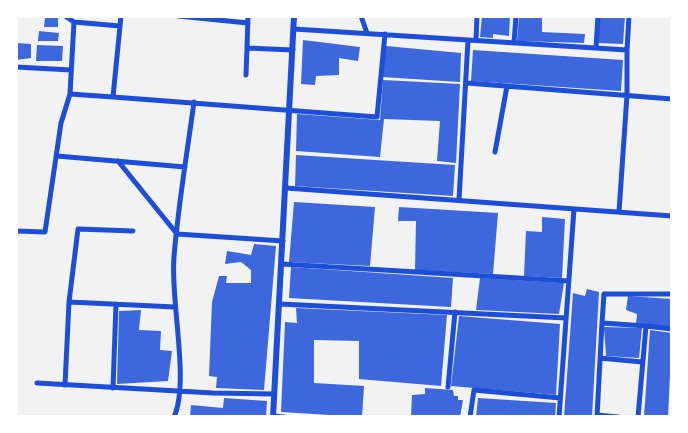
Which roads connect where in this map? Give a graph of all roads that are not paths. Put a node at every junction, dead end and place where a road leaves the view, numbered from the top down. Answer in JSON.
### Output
{"nodes":[{"id":1,"x":65,"y":16,"type":"edge"},
{"id":2,"x":121,"y":16,"type":"edge"},
{"id":3,"x":178,"y":16,"type":"edge"},
{"id":4,"x":248,"y":16,"type":"edge"},
{"id":5,"x":294,"y":16,"type":"edge"},
{"id":6,"x":360,"y":16,"type":"edge"},
{"id":7,"x":477,"y":16,"type":"edge"},
{"id":8,"x":516,"y":16,"type":"edge"},
{"id":9,"x":598,"y":16,"type":"edge"},
{"id":10,"x":629,"y":16,"type":"edge"},
{"id":11,"x":227,"y":19,"type":"edge"},
{"id":12,"x":74,"y":22,"type":"junction"},
{"id":13,"x":248,"y":23,"type":"junction"},
{"id":14,"x":120,"y":26,"type":"junction"},
{"id":15,"x":294,"y":29,"type":"junction"},
{"id":16,"x":366,"y":33,"type":"junction"},
{"id":17,"x":385,"y":34,"type":"junction"},
{"id":18,"x":468,"y":40,"type":"junction"},
{"id":19,"x":476,"y":40,"type":"junction"},
{"id":20,"x":514,"y":42,"type":"junction"},
{"id":21,"x":246,"y":48,"type":"junction"},
{"id":22,"x":596,"y":48,"type":"junction"},
{"id":23,"x":293,"y":50,"type":"junction"},
{"id":24,"x":627,"y":50,"type":"junction"},
{"id":25,"x":16,"y":67,"type":"edge"},
{"id":26,"x":72,"y":70,"type":"junction"},
{"id":27,"x":246,"y":75,"type":"dead end"},
{"id":28,"x":467,"y":83,"type":"junction"},
{"id":29,"x":508,"y":86,"type":"junction"},
{"id":30,"x":70,"y":94,"type":"junction"},
{"id":31,"x":627,"y":95,"type":"junction"},
{"id":32,"x":113,"y":97,"type":"junction"},
{"id":33,"x":672,"y":99,"type":"edge"},
{"id":34,"x":194,"y":102,"type":"junction"},
{"id":35,"x":290,"y":110,"type":"junction"},
{"id":36,"x":495,"y":152,"type":"dead end"},
{"id":37,"x":57,"y":156,"type":"junction"},
{"id":38,"x":118,"y":161,"type":"junction"},
{"id":39,"x":185,"y":167,"type":"junction"},
{"id":40,"x":286,"y":188,"type":"junction"},
{"id":41,"x":459,"y":200,"type":"junction"},
{"id":42,"x":574,"y":209,"type":"junction"},
{"id":43,"x":619,"y":212,"type":"junction"},
{"id":44,"x":672,"y":216,"type":"edge"},
{"id":45,"x":16,"y":231,"type":"edge"},
{"id":46,"x":133,"y":231,"type":"dead end"},
{"id":47,"x":177,"y":234,"type":"junction"},
{"id":48,"x":283,"y":241,"type":"junction"},
{"id":49,"x":282,"y":264,"type":"junction"},
{"id":50,"x":569,"y":281,"type":"junction"},
{"id":51,"x":672,"y":294,"type":"edge"},
{"id":52,"x":69,"y":302,"type":"junction"},
{"id":53,"x":116,"y":304,"type":"junction"},
{"id":54,"x":280,"y":304,"type":"junction"},
{"id":55,"x":175,"y":307,"type":"junction"},
{"id":56,"x":455,"y":312,"type":"junction"},
{"id":57,"x":566,"y":318,"type":"junction"},
{"id":58,"x":602,"y":323,"type":"junction"},
{"id":59,"x":646,"y":326,"type":"junction"},
{"id":60,"x":672,"y":329,"type":"edge"},
{"id":61,"x":600,"y":358,"type":"junction"},
{"id":62,"x":642,"y":362,"type":"junction"},
{"id":63,"x":37,"y":383,"type":"dead end"},
{"id":64,"x":65,"y":385,"type":"junction"},
{"id":65,"x":448,"y":387,"type":"dead end"},
{"id":66,"x":113,"y":388,"type":"junction"},
{"id":67,"x":179,"y":391,"type":"junction"},
{"id":68,"x":274,"y":394,"type":"junction"},
{"id":69,"x":560,"y":398,"type":"junction"},
{"id":70,"x":273,"y":416,"type":"edge"},
{"id":71,"x":597,"y":416,"type":"edge"},
{"id":72,"x":174,"y":417,"type":"edge"},
{"id":73,"x":284,"y":417,"type":"edge"},
{"id":74,"x":470,"y":417,"type":"edge"},
{"id":75,"x":559,"y":417,"type":"edge"},
{"id":76,"x":618,"y":417,"type":"edge"},
{"id":77,"x":638,"y":417,"type":"edge"}],
"edges":[{"from":1,"to":12,"type":"street"},
{"from":2,"to":14,"type":"street"},
{"from":3,"to":11,"type":"street"},
{"from":4,"to":13,"type":"street"},
{"from":5,"to":15,"type":"street"},
{"from":6,"to":16,"type":"street"},
{"from":7,"to":19,"type":"street"},
{"from":8,"to":20,"type":"street"},
{"from":9,"to":22,"type":"street"},
{"from":10,"to":24,"type":"street"},
{"from":11,"to":13,"type":"street"},
{"from":12,"to":14,"type":"street"},
{"from":12,"to":26,"type":"street"},
{"from":13,"to":21,"type":"street"},
{"from":14,"to":32,"type":"street"},
{"from":15,"to":16,"type":"street"},
{"from":15,"to":23,"type":"street"},
{"from":16,"to":17,"type":"street"},
{"from":17,"to":18,"type":"street"},
{"from":17,"to":35,"type":"street"},
{"from":18,"to":19,"type":"street"},
{"from":18,"to":28,"type":"street"},
{"from":19,"to":20,"type":"street"},
{"from":20,"to":22,"type":"street"},
{"from":21,"to":23,"type":"street"},
{"from":21,"to":27,"type":"street"},
{"from":22,"to":24,"type":"street"},
{"from":23,"to":35,"type":"street"},
{"from":24,"to":31,"type":"street"},
{"from":25,"to":26,"type":"street"},
{"from":26,"to":30,"type":"street"},
{"from":28,"to":29,"type":"street"},
{"from":28,"to":41,"type":"street"},
{"from":29,"to":31,"type":"street"},
{"from":29,"to":36,"type":"street"},
{"from":30,"to":32,"type":"street"},
{"from":30,"to":37,"type":"street"},
{"from":31,"to":33,"type":"street"},
{"from":31,"to":43,"type":"street"},
{"from":32,"to":34,"type":"street"},
{"from":34,"to":35,"type":"street"},
{"from":34,"to":39,"type":"street"},
{"from":35,"to":40,"type":"street"},
{"from":37,"to":38,"type":"street"},
{"from":37,"to":45,"type":"street"},
{"from":38,"to":39,"type":"street"},
{"from":38,"to":47,"type":"street"},
{"from":39,"to":47,"type":"street"},
{"from":40,"to":41,"type":"street"},
{"from":40,"to":48,"type":"street"},
{"from":41,"to":42,"type":"street"},
{"from":42,"to":43,"type":"street"},
{"from":42,"to":50,"type":"street"},
{"from":43,"to":44,"type":"street"},
{"from":46,"to":52,"type":"street"},
{"from":47,"to":48,"type":"street"},
{"from":47,"to":55,"type":"street"},
{"from":48,"to":49,"type":"street"},
{"from":49,"to":50,"type":"street"},
{"from":49,"to":54,"type":"street"},
{"from":50,"to":57,"type":"street"},
{"from":51,"to":58,"type":"street"},
{"from":52,"to":53,"type":"street"},
{"from":52,"to":64,"type":"street"},
{"from":53,"to":55,"type":"street"},
{"from":53,"to":66,"type":"street"},
{"from":54,"to":56,"type":"street"},
{"from":54,"to":68,"type":"street"},
{"from":55,"to":67,"type":"street"},
{"from":56,"to":57,"type":"street"},
{"from":56,"to":65,"type":"street"},
{"from":57,"to":69,"type":"street"},
{"from":58,"to":59,"type":"street"},
{"from":58,"to":61,"type":"street"},
{"from":59,"to":60,"type":"street"},
{"from":59,"to":62,"type":"street"},
{"from":61,"to":62,"type":"street"},
{"from":61,"to":71,"type":"street"},
{"from":62,"to":77,"type":"street"},
{"from":63,"to":64,"type":"street"},
{"from":64,"to":66,"type":"street"},
{"from":66,"to":67,"type":"street"},
{"from":67,"to":68,"type":"street"},
{"from":67,"to":72,"type":"street"},
{"from":68,"to":70,"type":"street"},
{"from":69,"to":74,"type":"street"},
{"from":69,"to":75,"type":"street"},
{"from":70,"to":73,"type":"street"},
{"from":71,"to":76,"type":"street"}]}
